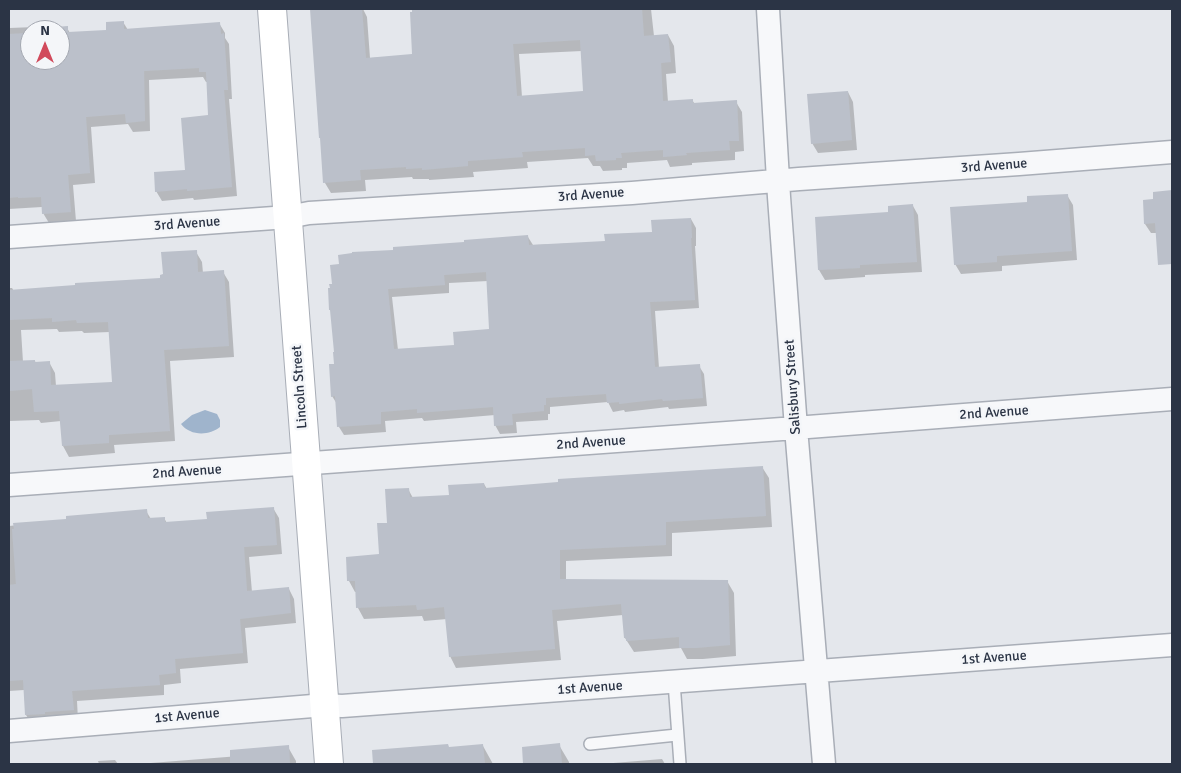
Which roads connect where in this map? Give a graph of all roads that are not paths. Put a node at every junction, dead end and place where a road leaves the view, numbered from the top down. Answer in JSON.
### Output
{"nodes":[{"id":1,"x":272,"y":9,"type":"edge"},
{"id":2,"x":768,"y":9,"type":"edge"},
{"id":3,"x":1172,"y":152,"type":"edge"},
{"id":4,"x":778,"y":180,"type":"junction"},
{"id":5,"x":288,"y":217,"type":"junction"},
{"id":6,"x":9,"y":237,"type":"edge"},
{"id":7,"x":1172,"y":399,"type":"edge"},
{"id":8,"x":796,"y":428,"type":"junction"},
{"id":9,"x":306,"y":463,"type":"junction"},
{"id":10,"x":9,"y":484,"type":"edge"},
{"id":11,"x":1172,"y":645,"type":"edge"},
{"id":12,"x":816,"y":671,"type":"junction"},
{"id":13,"x":674,"y":682,"type":"junction"},
{"id":14,"x":325,"y":705,"type":"junction"},
{"id":15,"x":9,"y":730,"type":"edge"},
{"id":16,"x":678,"y":735,"type":"junction"},
{"id":17,"x":590,"y":744,"type":"dead end"},
{"id":18,"x":329,"y":764,"type":"edge"},
{"id":19,"x":680,"y":764,"type":"edge"},
{"id":20,"x":824,"y":764,"type":"edge"}],
"edges":[{"from":1,"to":5,"type":"street","name":"Lincoln Street"},
{"from":2,"to":4,"type":"street","name":"Salisbury Street"},
{"from":3,"to":4,"type":"street","name":"3rd Avenue"},
{"from":4,"to":5,"type":"street","name":"3rd Avenue"},
{"from":4,"to":8,"type":"street","name":"Salisbury Street"},
{"from":5,"to":6,"type":"street","name":"3rd Avenue"},
{"from":5,"to":9,"type":"street","name":"Lincoln Street"},
{"from":7,"to":8,"type":"street","name":"2nd Avenue"},
{"from":8,"to":9,"type":"street","name":"2nd Avenue"},
{"from":8,"to":12,"type":"street","name":"Salisbury Street"},
{"from":9,"to":10,"type":"street","name":"2nd Avenue"},
{"from":9,"to":14,"type":"street","name":"Lincoln Street"},
{"from":11,"to":12,"type":"street","name":"1st Avenue"},
{"from":12,"to":13,"type":"street","name":"1st Avenue"},
{"from":12,"to":20,"type":"street","name":"Salisbury Street"},
{"from":13,"to":14,"type":"street","name":"1st Avenue"},
{"from":13,"to":16,"type":"lane"},
{"from":14,"to":15,"type":"street","name":"1st Avenue"},
{"from":14,"to":18,"type":"street","name":"Lincoln Street"},
{"from":16,"to":17,"type":"lane"},
{"from":16,"to":19,"type":"lane"}]}
